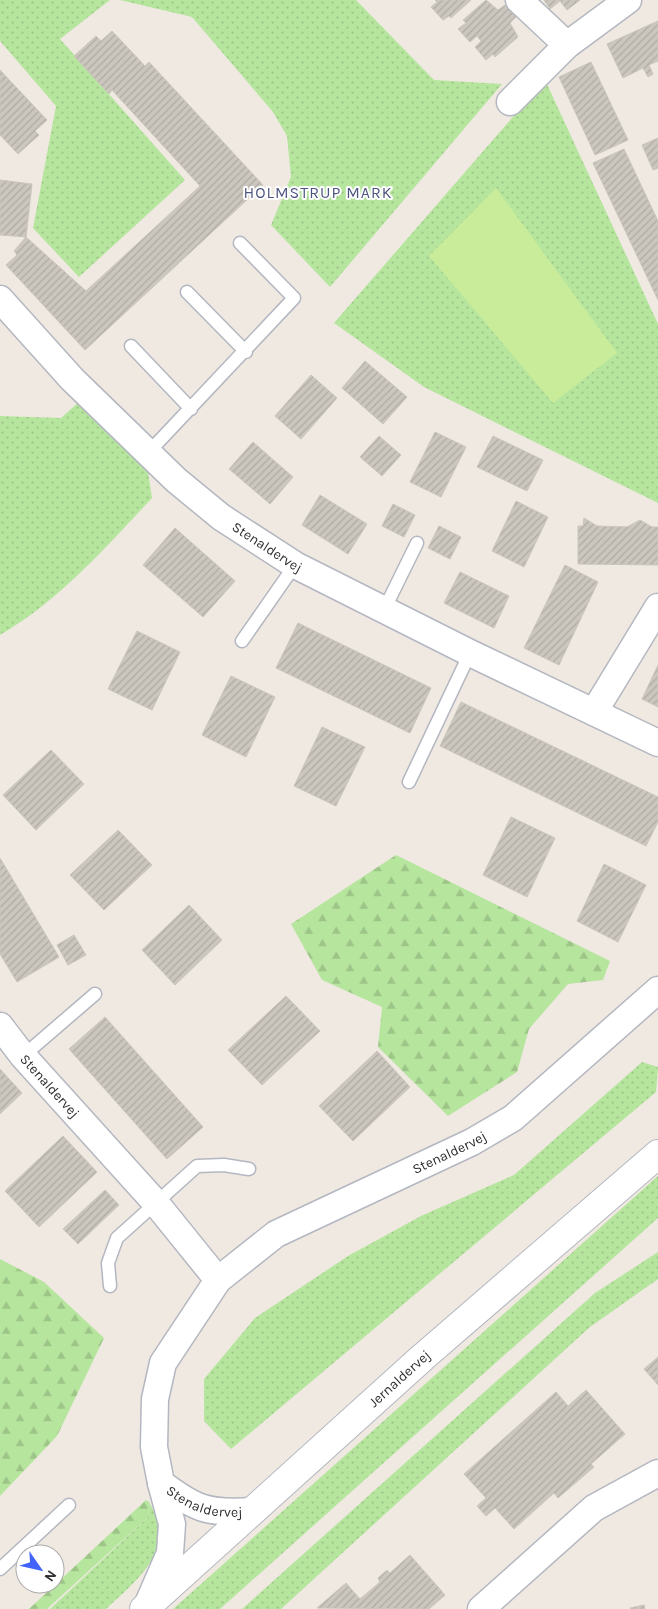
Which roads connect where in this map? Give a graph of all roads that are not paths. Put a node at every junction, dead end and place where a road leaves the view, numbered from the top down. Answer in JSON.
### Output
{"nodes":[{"id":1,"x":519,"y":0,"type":"edge"},
{"id":2,"x":628,"y":0,"type":"edge"},
{"id":3,"x":567,"y":45,"type":"junction"},
{"id":4,"x":510,"y":102,"type":"dead end"},
{"id":5,"x":240,"y":243,"type":"dead end"},
{"id":6,"x":187,"y":292,"type":"dead end"},
{"id":7,"x":0,"y":299,"type":"edge"},
{"id":8,"x":131,"y":346,"type":"dead end"},
{"id":9,"x":246,"y":352,"type":"junction"},
{"id":10,"x":191,"y":409,"type":"junction"},
{"id":11,"x":148,"y":453,"type":"junction"},
{"id":12,"x":416,"y":543,"type":"dead end"},
{"id":13,"x":295,"y":565,"type":"junction"},
{"id":14,"x":658,"y":607,"type":"edge"},
{"id":15,"x":384,"y":610,"type":"junction"},
{"id":16,"x":242,"y":641,"type":"dead end"},
{"id":17,"x":470,"y":654,"type":"junction"},
{"id":18,"x":594,"y":712,"type":"junction"},
{"id":19,"x":658,"y":743,"type":"edge"},
{"id":20,"x":409,"y":782,"type":"dead end"},
{"id":21,"x":658,"y":990,"type":"edge"},
{"id":22,"x":95,"y":994,"type":"dead end"},
{"id":23,"x":0,"y":1026,"type":"edge"},
{"id":24,"x":23,"y":1056,"type":"junction"},
{"id":25,"x":658,"y":1154,"type":"edge"},
{"id":26,"x":249,"y":1169,"type":"dead end"},
{"id":27,"x":154,"y":1202,"type":"junction"},
{"id":28,"x":218,"y":1280,"type":"junction"},
{"id":29,"x":110,"y":1286,"type":"dead end"},
{"id":30,"x":658,"y":1473,"type":"edge"},
{"id":31,"x":160,"y":1483,"type":"junction"},
{"id":32,"x":69,"y":1505,"type":"dead end"},
{"id":33,"x":252,"y":1511,"type":"junction"},
{"id":34,"x":0,"y":1569,"type":"edge"},
{"id":35,"x":145,"y":1608,"type":"edge"},
{"id":36,"x":481,"y":1609,"type":"edge"}],
"edges":[{"from":1,"to":3,"type":"street"},
{"from":2,"to":3,"type":"street"},
{"from":3,"to":4,"type":"street"},
{"from":5,"to":9,"type":"lane"},
{"from":6,"to":9,"type":"lane"},
{"from":7,"to":11,"type":"street","name":"Stenaldervej"},
{"from":8,"to":10,"type":"lane"},
{"from":9,"to":10,"type":"lane"},
{"from":10,"to":11,"type":"lane"},
{"from":11,"to":13,"type":"street","name":"Stenaldervej"},
{"from":12,"to":15,"type":"lane"},
{"from":13,"to":15,"type":"street","name":"Stenaldervej"},
{"from":13,"to":16,"type":"lane"},
{"from":14,"to":18,"type":"street"},
{"from":15,"to":17,"type":"street","name":"Stenaldervej"},
{"from":17,"to":18,"type":"street","name":"Stenaldervej"},
{"from":17,"to":20,"type":"lane"},
{"from":18,"to":19,"type":"street","name":"Stenaldervej"},
{"from":21,"to":28,"type":"street","name":"Stenaldervej"},
{"from":22,"to":24,"type":"lane"},
{"from":23,"to":24,"type":"street","name":"Stenaldervej"},
{"from":24,"to":27,"type":"street","name":"Stenaldervej"},
{"from":25,"to":33,"type":"street","name":"Jernaldervej"},
{"from":26,"to":27,"type":"lane"},
{"from":27,"to":28,"type":"street","name":"Stenaldervej"},
{"from":27,"to":29,"type":"lane"},
{"from":28,"to":31,"type":"street","name":"Stenaldervej"},
{"from":30,"to":36,"type":"street"},
{"from":31,"to":33,"type":"street","name":"Stenaldervej"},
{"from":31,"to":35,"type":"street","name":"Stenaldervej"},
{"from":32,"to":34,"type":"lane"},
{"from":33,"to":35,"type":"street","name":"Jernaldervej"}]}
